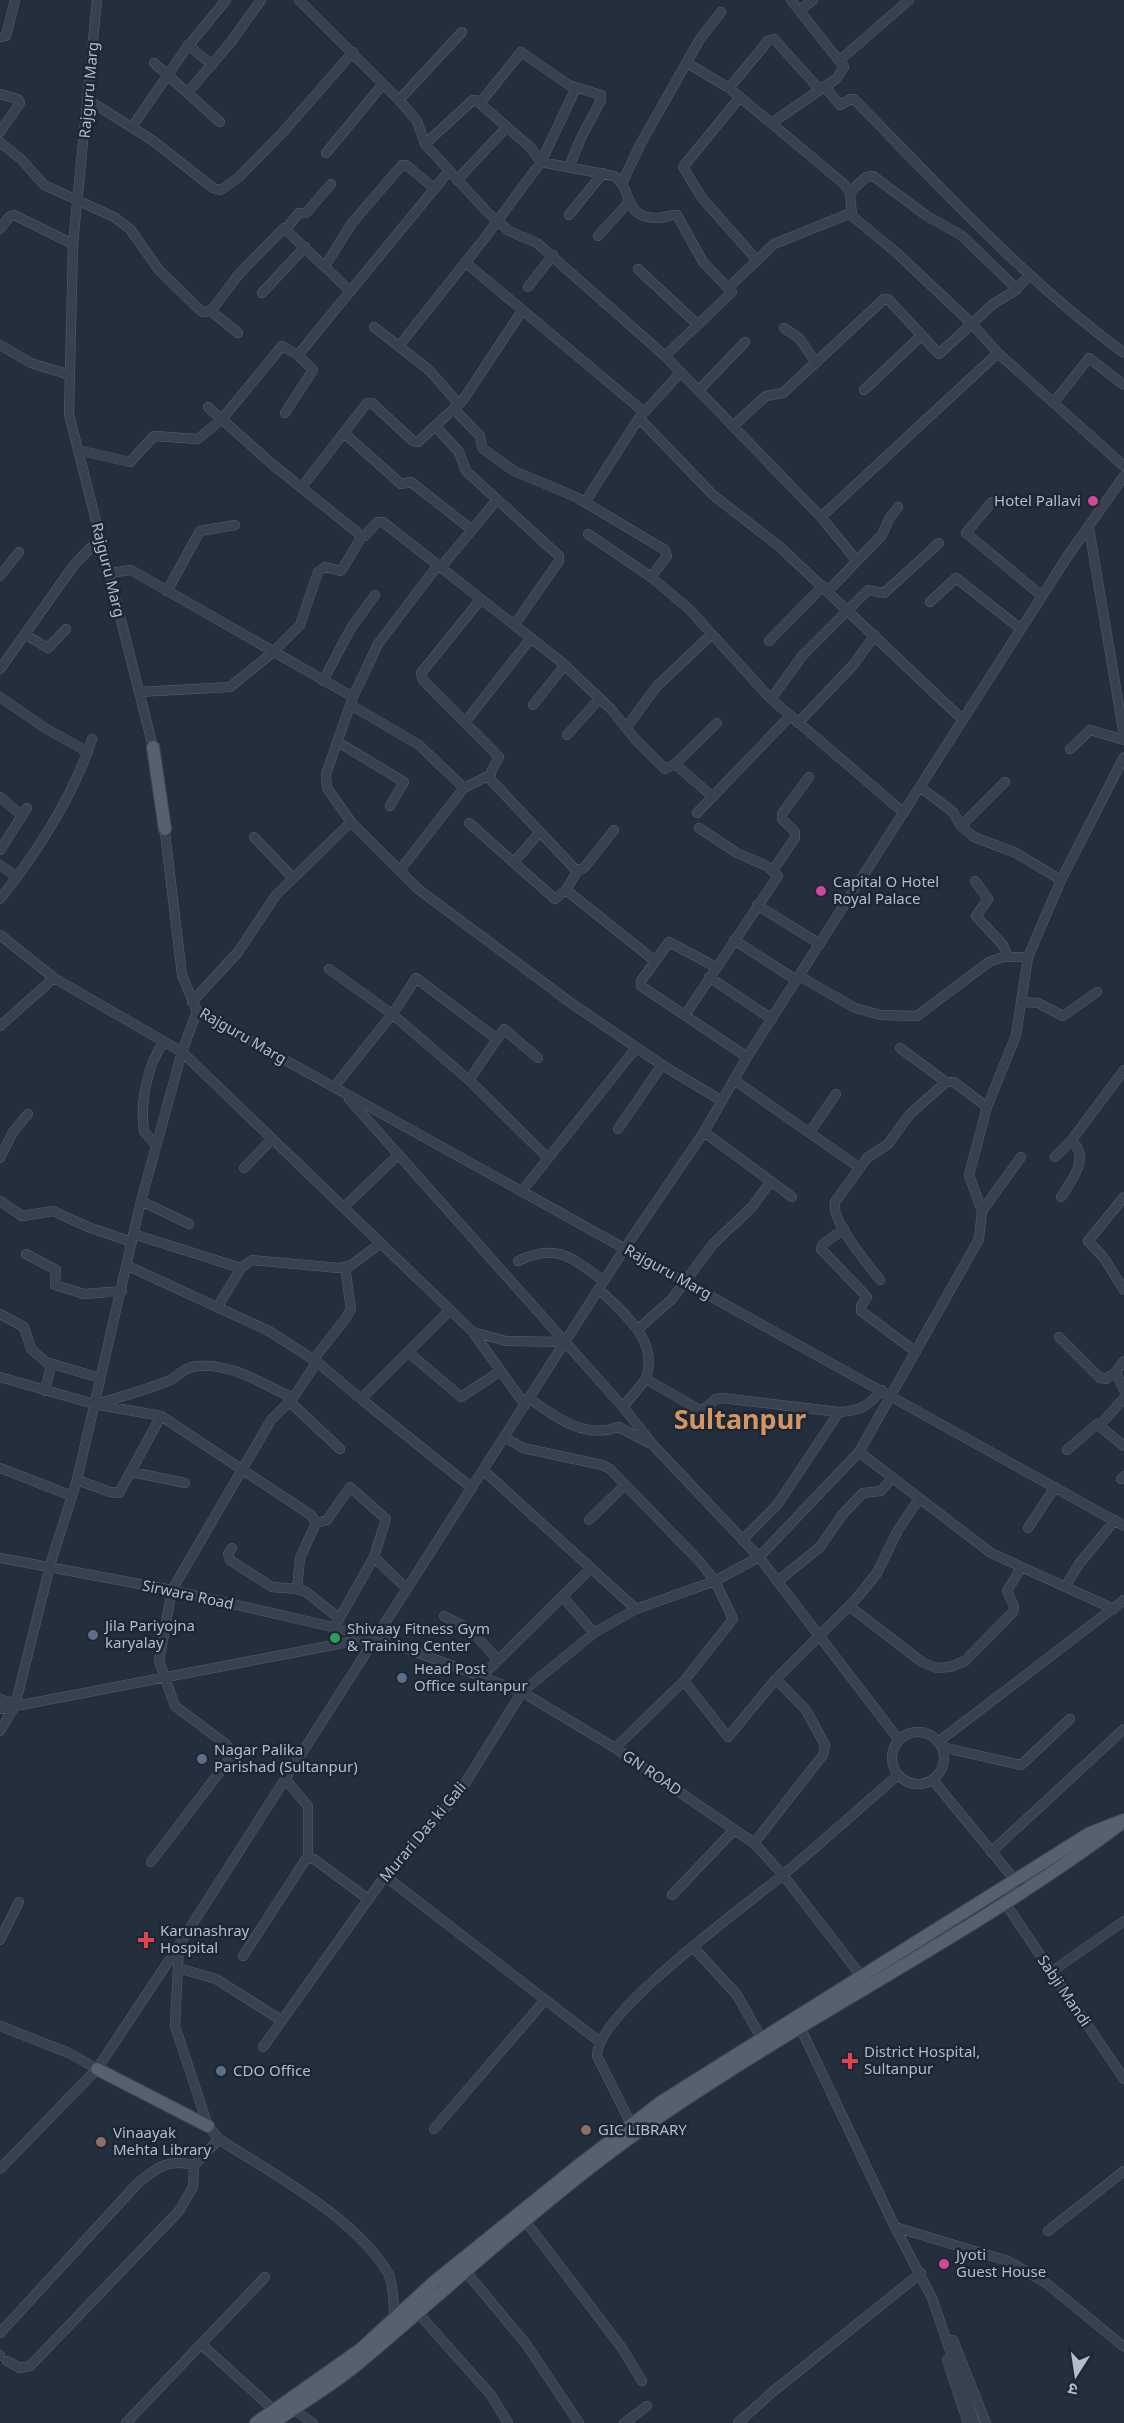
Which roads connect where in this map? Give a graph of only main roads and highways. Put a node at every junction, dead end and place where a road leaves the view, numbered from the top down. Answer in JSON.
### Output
{"nodes":[{"id":1,"x":153,"y":747,"type":"road end"},
{"id":2,"x":165,"y":829,"type":"road end"},
{"id":3,"x":1124,"y":1821,"type":"edge"},
{"id":4,"x":1019,"y":1885,"type":"junction"},
{"id":5,"x":866,"y":1982,"type":"junction"},
{"id":6,"x":764,"y":2043,"type":"junction"},
{"id":7,"x":98,"y":2069,"type":"road end"},
{"id":8,"x":208,"y":2126,"type":"road end"},
{"id":9,"x":633,"y":2129,"type":"junction"},
{"id":10,"x":274,"y":2417,"type":"edge"},
{"id":11,"x":256,"y":2423,"type":"edge"}],
"edges":[{"from":1,"to":2,"type":"main road"},
{"from":3,"to":4,"type":"main road"},
{"from":4,"to":5,"type":"main road"},
{"from":4,"to":5,"type":"main road"},
{"from":5,"to":6,"type":"main road"},
{"from":5,"to":6,"type":"main road"},
{"from":6,"to":9,"type":"main road"},
{"from":7,"to":8,"type":"main road"},
{"from":9,"to":10,"type":"main road"},
{"from":9,"to":10,"type":"main road"},
{"from":10,"to":11,"type":"main road"}]}
